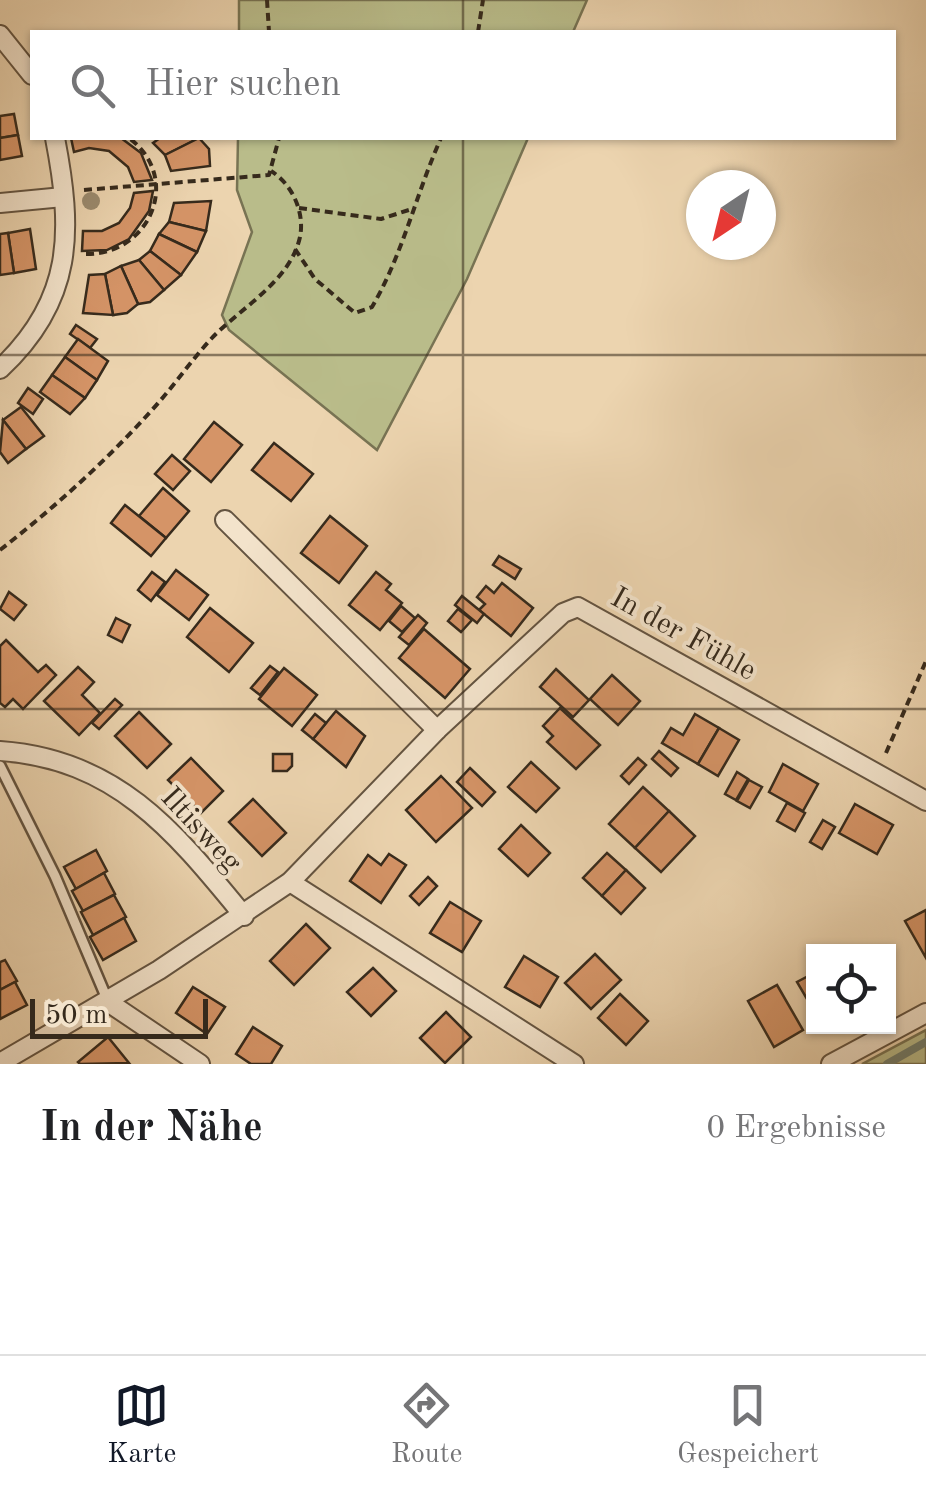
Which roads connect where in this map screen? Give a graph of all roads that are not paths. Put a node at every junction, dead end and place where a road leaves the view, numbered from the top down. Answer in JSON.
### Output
{"nodes":[{"id":1,"x":0,"y":34,"type":"edge"},
{"id":2,"x":30,"y":71,"type":"edge"},
{"id":3,"x":56,"y":140,"type":"edge"},
{"id":4,"x":63,"y":197,"type":"junction"},
{"id":5,"x":0,"y":203,"type":"edge"},
{"id":6,"x":0,"y":368,"type":"edge"},
{"id":7,"x":225,"y":520,"type":"dead end"},
{"id":8,"x":437,"y":730,"type":"junction"},
{"id":9,"x":0,"y":751,"type":"edge"},
{"id":10,"x":0,"y":766,"type":"edge"},
{"id":11,"x":926,"y":801,"type":"edge"},
{"id":12,"x":290,"y":882,"type":"junction"},
{"id":13,"x":244,"y":916,"type":"junction"},
{"id":14,"x":108,"y":1002,"type":"junction"},
{"id":15,"x":926,"y":1012,"type":"edge"},
{"id":16,"x":0,"y":1064,"type":"edge"},
{"id":17,"x":200,"y":1064,"type":"edge"},
{"id":18,"x":574,"y":1064,"type":"edge"},
{"id":19,"x":831,"y":1064,"type":"edge"}],
"edges":[{"from":1,"to":2,"type":"street"},
{"from":3,"to":4,"type":"street"},
{"from":4,"to":5,"type":"street"},
{"from":4,"to":6,"type":"street"},
{"from":7,"to":8,"type":"street"},
{"from":8,"to":11,"type":"street","name":"In der Fühle"},
{"from":8,"to":12,"type":"street","name":"In der Fühle"},
{"from":9,"to":13,"type":"street","name":"Iltisweg"},
{"from":10,"to":14,"type":"lane"},
{"from":12,"to":13,"type":"street","name":"In der Fühle"},
{"from":12,"to":18,"type":"street"},
{"from":13,"to":14,"type":"street","name":"In der Fühle"},
{"from":14,"to":16,"type":"street","name":"In der Fühle"},
{"from":14,"to":17,"type":"street"},
{"from":15,"to":19,"type":"street"}]}
